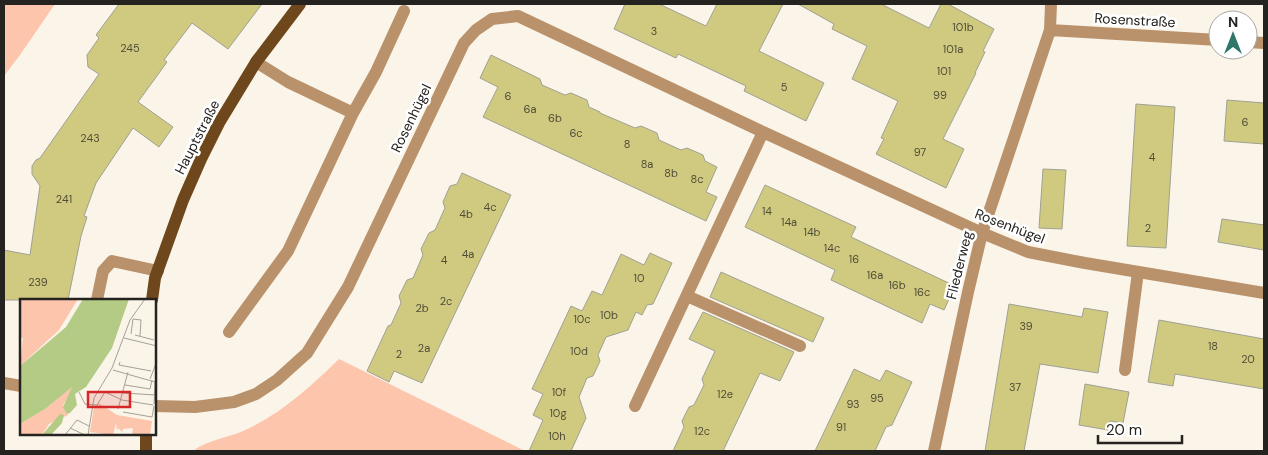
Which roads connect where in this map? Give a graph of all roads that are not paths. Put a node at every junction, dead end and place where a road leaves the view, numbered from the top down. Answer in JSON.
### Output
{"nodes":[{"id":1,"x":300,"y":4,"type":"edge"},
{"id":2,"x":1051,"y":4,"type":"edge"},
{"id":3,"x":404,"y":11,"type":"dead end"},
{"id":4,"x":1050,"y":30,"type":"junction"},
{"id":5,"x":1208,"y":39,"type":"edge"},
{"id":6,"x":256,"y":62,"type":"junction"},
{"id":7,"x":353,"y":113,"type":"junction"},
{"id":8,"x":763,"y":132,"type":"junction"},
{"id":9,"x":982,"y":233,"type":"junction"},
{"id":10,"x":158,"y":271,"type":"junction"},
{"id":11,"x":1138,"y":272,"type":"junction"},
{"id":12,"x":1264,"y":293,"type":"edge"},
{"id":13,"x":687,"y":296,"type":"junction"},
{"id":14,"x":97,"y":299,"type":"edge"},
{"id":15,"x":152,"y":299,"type":"edge"},
{"id":16,"x":229,"y":332,"type":"dead end"},
{"id":17,"x":800,"y":346,"type":"dead end"},
{"id":18,"x":1125,"y":370,"type":"dead end"},
{"id":19,"x":4,"y":383,"type":"edge"},
{"id":20,"x":20,"y":386,"type":"edge"},
{"id":21,"x":156,"y":406,"type":"edge"},
{"id":22,"x":636,"y":406,"type":"dead end"},
{"id":23,"x":146,"y":435,"type":"edge"},
{"id":24,"x":146,"y":451,"type":"edge"},
{"id":25,"x":934,"y":451,"type":"edge"}],
"edges":[{"from":1,"to":6,"type":"main road","name":"Hauptstraße"},
{"from":2,"to":4,"type":"street","name":"Fliederweg"},
{"from":3,"to":7,"type":"street"},
{"from":4,"to":5,"type":"street","name":"Rosenstraße"},
{"from":4,"to":9,"type":"street","name":"Fliederweg"},
{"from":6,"to":7,"type":"street"},
{"from":6,"to":10,"type":"main road","name":"Hauptstraße"},
{"from":7,"to":16,"type":"street"},
{"from":8,"to":9,"type":"street","name":"Rosenhügel"},
{"from":8,"to":13,"type":"street"},
{"from":8,"to":21,"type":"street","name":"Rosenhügel"},
{"from":9,"to":11,"type":"street","name":"Rosenhügel"},
{"from":9,"to":25,"type":"street","name":"Fliederweg"},
{"from":10,"to":14,"type":"street"},
{"from":10,"to":15,"type":"main road","name":"Hauptstraße"},
{"from":11,"to":12,"type":"street","name":"Rosenhügel"},
{"from":11,"to":18,"type":"street"},
{"from":13,"to":17,"type":"street"},
{"from":13,"to":22,"type":"street"},
{"from":19,"to":20,"type":"street"},
{"from":23,"to":24,"type":"main road"}]}
